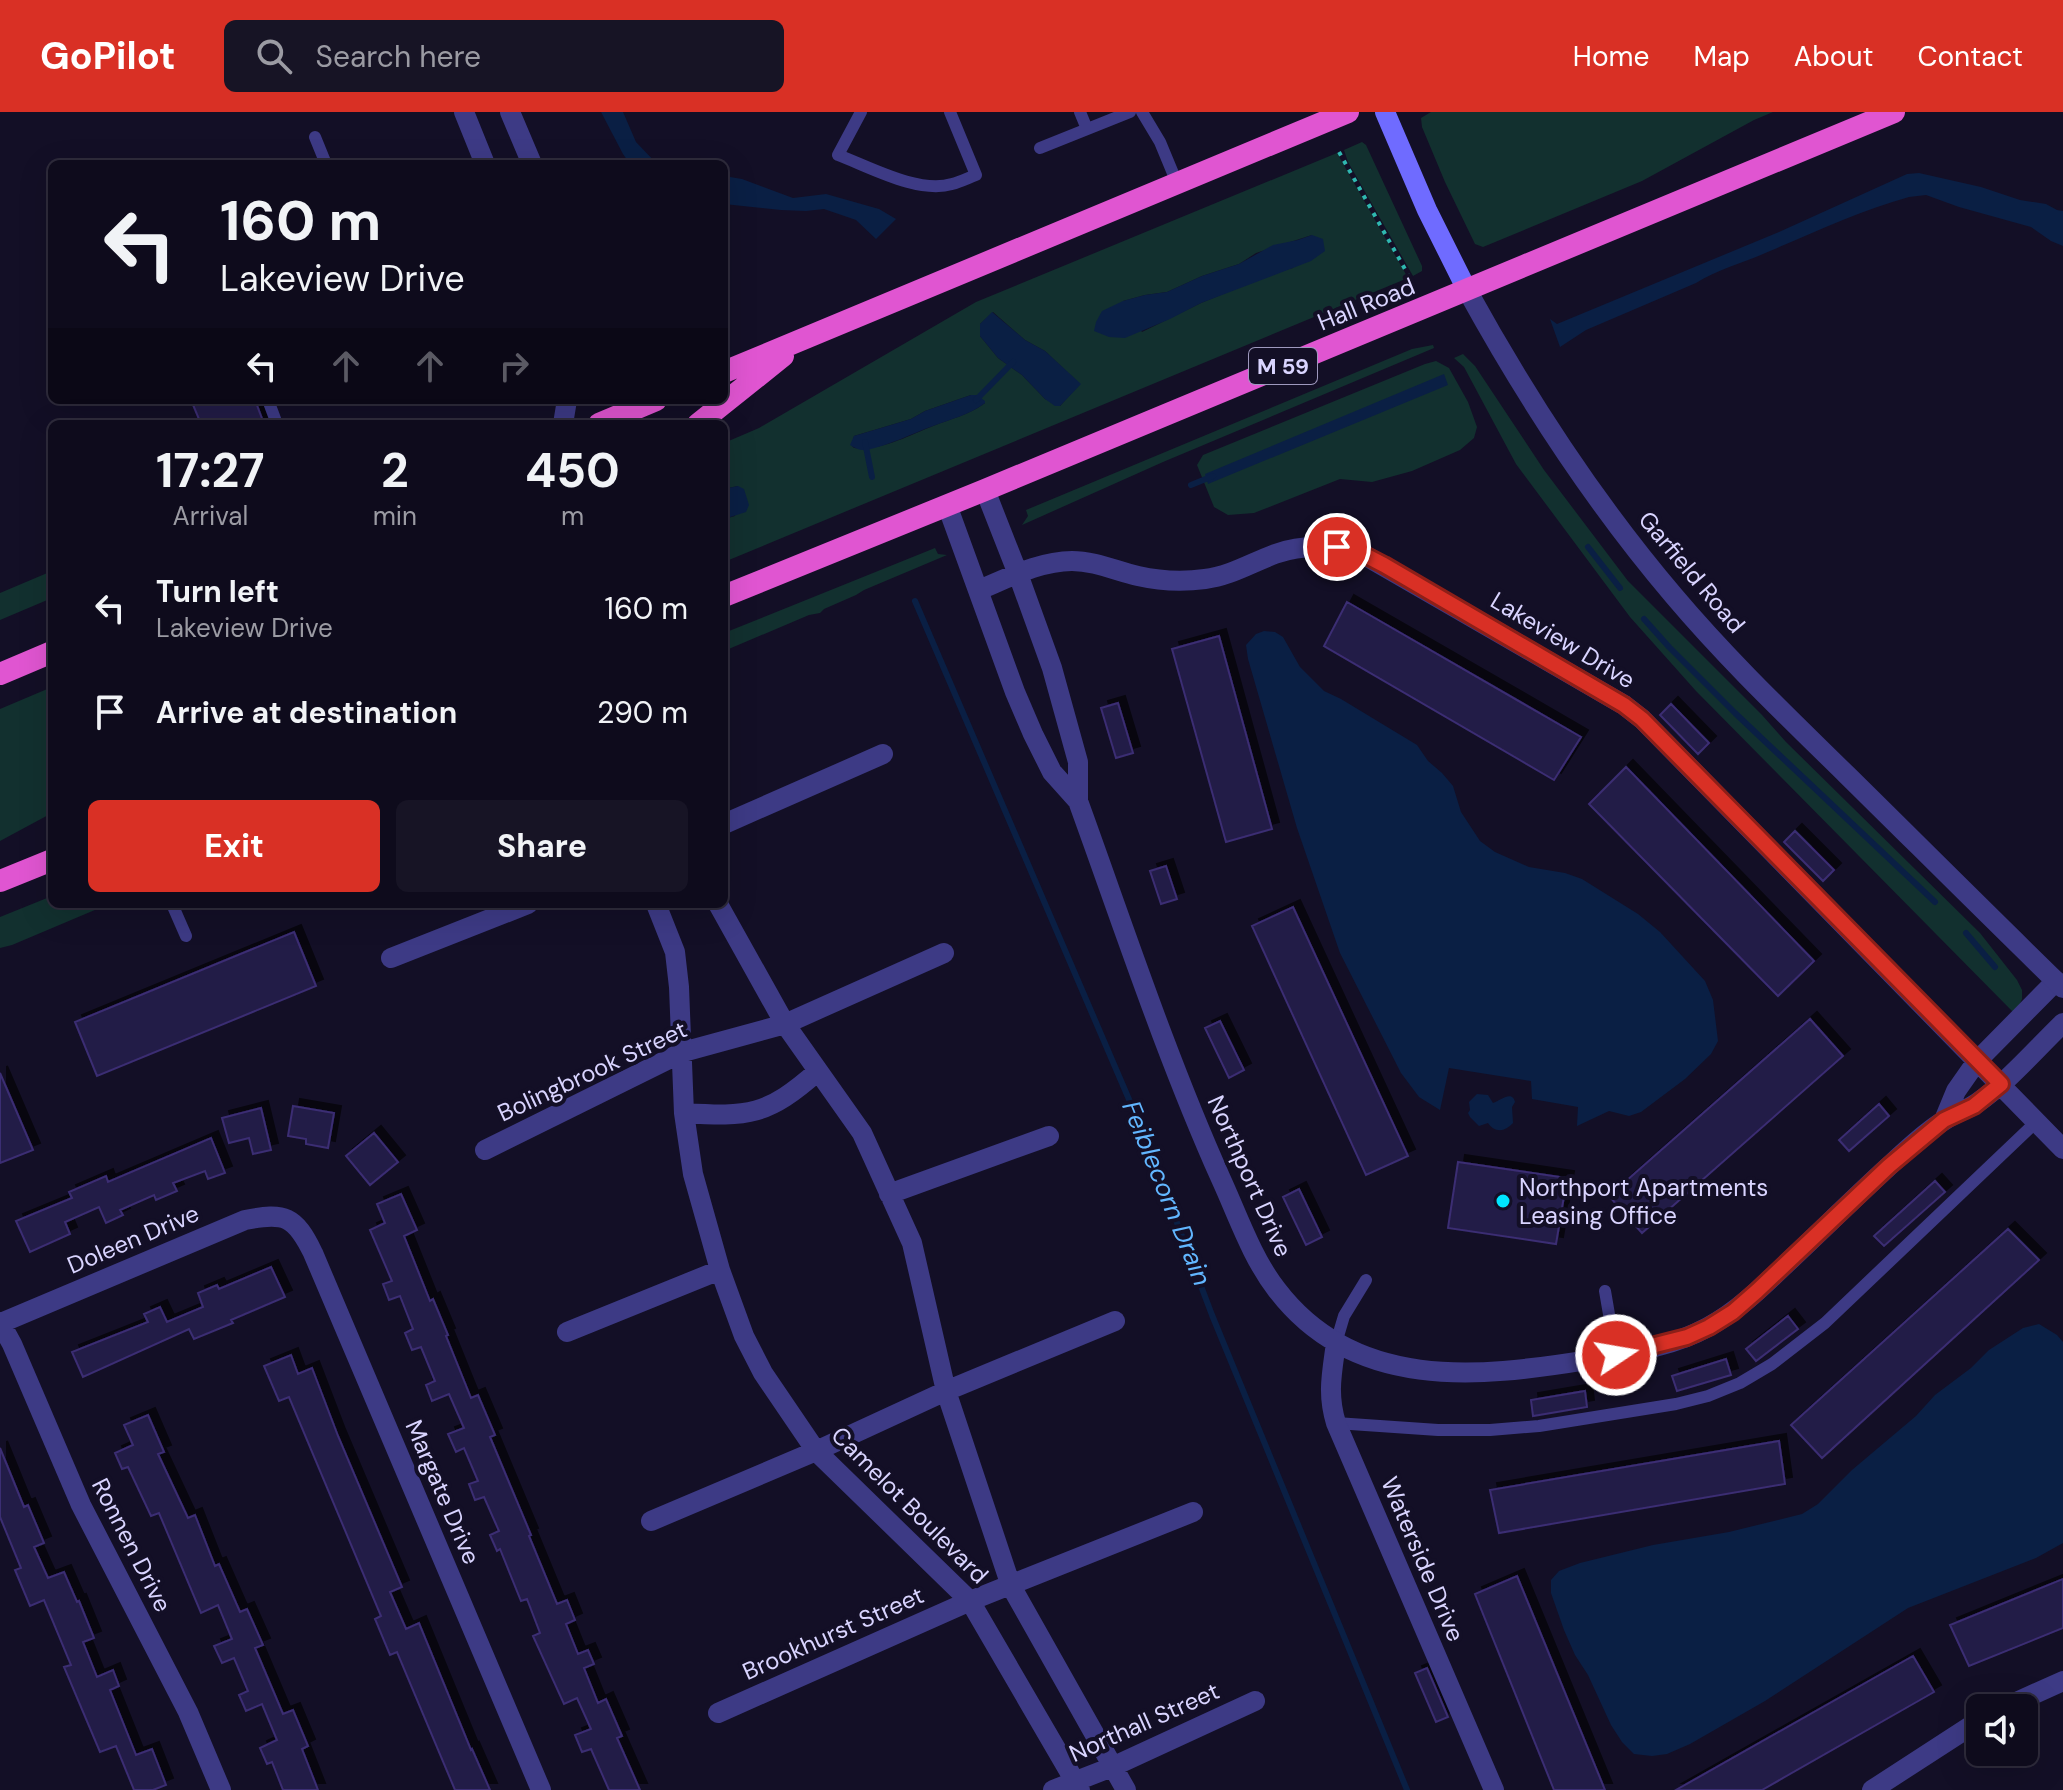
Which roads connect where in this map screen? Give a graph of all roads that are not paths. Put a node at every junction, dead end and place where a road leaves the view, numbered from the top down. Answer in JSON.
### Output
{"nodes":[{"id":1,"x":464,"y":112,"type":"edge"},
{"id":2,"x":510,"y":112,"type":"edge"},
{"id":3,"x":861,"y":112,"type":"edge"},
{"id":4,"x":950,"y":112,"type":"edge"},
{"id":5,"x":1080,"y":112,"type":"edge"},
{"id":6,"x":1130,"y":112,"type":"edge"},
{"id":7,"x":1142,"y":112,"type":"edge"},
{"id":8,"x":1348,"y":112,"type":"edge"},
{"id":9,"x":1385,"y":112,"type":"edge"},
{"id":10,"x":1894,"y":112,"type":"edge"},
{"id":11,"x":1087,"y":129,"type":"junction"},
{"id":12,"x":315,"y":137,"type":"dead end"},
{"id":13,"x":1040,"y":148,"type":"dead end"},
{"id":14,"x":324,"y":160,"type":"edge"},
{"id":15,"x":483,"y":160,"type":"edge"},
{"id":16,"x":530,"y":160,"type":"edge"},
{"id":17,"x":1177,"y":183,"type":"junction"},
{"id":18,"x":1467,"y":290,"type":"junction"},
{"id":19,"x":803,"y":340,"type":"junction"},
{"id":20,"x":728,"y":370,"type":"edge"},
{"id":21,"x":728,"y":400,"type":"edge"},
{"id":22,"x":646,"y":404,"type":"edge"},
{"id":23,"x":723,"y":404,"type":"edge"},
{"id":24,"x":608,"y":420,"type":"edge"},
{"id":25,"x":703,"y":420,"type":"edge"},
{"id":26,"x":985,"y":490,"type":"junction"},
{"id":27,"x":947,"y":505,"type":"junction"},
{"id":28,"x":1018,"y":574,"type":"junction"},
{"id":29,"x":979,"y":590,"type":"junction"},
{"id":30,"x":728,"y":594,"type":"edge"},
{"id":31,"x":48,"y":654,"type":"edge"},
{"id":32,"x":0,"y":674,"type":"edge"},
{"id":33,"x":883,"y":754,"type":"dead end"},
{"id":34,"x":1078,"y":801,"type":"junction"},
{"id":35,"x":728,"y":822,"type":"edge"},
{"id":36,"x":48,"y":862,"type":"edge"},
{"id":37,"x":0,"y":881,"type":"edge"},
{"id":38,"x":174,"y":908,"type":"edge"},
{"id":39,"x":518,"y":908,"type":"edge"},
{"id":40,"x":658,"y":908,"type":"edge"},
{"id":41,"x":720,"y":908,"type":"edge"},
{"id":42,"x":186,"y":936,"type":"dead end"},
{"id":43,"x":944,"y":953,"type":"dead end"},
{"id":44,"x":391,"y":958,"type":"dead end"},
{"id":45,"x":2059,"y":985,"type":"edge"},
{"id":46,"x":2063,"y":1023,"type":"edge"},
{"id":47,"x":785,"y":1024,"type":"junction"},
{"id":48,"x":683,"y":1052,"type":"junction"},
{"id":49,"x":1977,"y":1061,"type":"junction"},
{"id":50,"x":818,"y":1071,"type":"junction"},
{"id":51,"x":2001,"y":1084,"type":"junction"},
{"id":52,"x":684,"y":1113,"type":"junction"},
{"id":53,"x":1944,"y":1120,"type":"junction"},
{"id":54,"x":2037,"y":1121,"type":"junction"},
{"id":55,"x":1049,"y":1136,"type":"dead end"},
{"id":56,"x":2063,"y":1149,"type":"edge"},
{"id":57,"x":485,"y":1150,"type":"dead end"},
{"id":58,"x":889,"y":1194,"type":"junction"},
{"id":59,"x":289,"y":1219,"type":"joint"},
{"id":60,"x":720,"y":1270,"type":"junction"},
{"id":61,"x":1366,"y":1280,"type":"dead end"},
{"id":62,"x":1605,"y":1291,"type":"dead end"},
{"id":63,"x":1115,"y":1321,"type":"dead end"},
{"id":64,"x":0,"y":1323,"type":"edge"},
{"id":65,"x":567,"y":1332,"type":"dead end"},
{"id":66,"x":1336,"y":1343,"type":"junction"},
{"id":67,"x":1616,"y":1355,"type":"junction"},
{"id":68,"x":946,"y":1391,"type":"junction"},
{"id":69,"x":1336,"y":1423,"type":"junction"},
{"id":70,"x":816,"y":1451,"type":"junction"},
{"id":71,"x":1193,"y":1512,"type":"dead end"},
{"id":72,"x":651,"y":1521,"type":"dead end"},
{"id":73,"x":1011,"y":1586,"type":"junction"},
{"id":74,"x":970,"y":1601,"type":"junction"},
{"id":75,"x":2063,"y":1681,"type":"edge"},
{"id":76,"x":2034,"y":1694,"type":"edge"},
{"id":77,"x":1255,"y":1701,"type":"dead end"},
{"id":78,"x":718,"y":1713,"type":"dead end"},
{"id":79,"x":1966,"y":1729,"type":"edge"},
{"id":80,"x":1112,"y":1767,"type":"junction"},
{"id":81,"x":1077,"y":1786,"type":"edge"},
{"id":82,"x":221,"y":1790,"type":"edge"},
{"id":83,"x":541,"y":1790,"type":"edge"},
{"id":84,"x":1053,"y":1790,"type":"edge"},
{"id":85,"x":1126,"y":1790,"type":"edge"},
{"id":86,"x":1494,"y":1790,"type":"edge"},
{"id":87,"x":1872,"y":1790,"type":"edge"}],
"edges":[{"from":1,"to":15,"type":"street"},
{"from":2,"to":16,"type":"street"},
{"from":3,"to":4,"type":"lane"},
{"from":5,"to":11,"type":"lane"},
{"from":6,"to":11,"type":"lane"},
{"from":7,"to":17,"type":"lane"},
{"from":8,"to":17,"type":"highway"},
{"from":9,"to":18,"type":"main road","name":"Garfield Road"},
{"from":10,"to":18,"type":"highway","name":"Hall Road","number":"M 59"},
{"from":11,"to":13,"type":"lane"},
{"from":12,"to":14,"type":"lane"},
{"from":17,"to":19,"type":"highway"},
{"from":18,"to":26,"type":"highway","name":"Hall Road","number":"M 59"},
{"from":18,"to":45,"type":"street","name":"Garfield Road"},
{"from":19,"to":20,"type":"highway"},
{"from":19,"to":21,"type":"highway"},
{"from":22,"to":24,"type":"highway"},
{"from":23,"to":25,"type":"highway"},
{"from":26,"to":27,"type":"highway","name":"Hall Road","number":"M 59"},
{"from":26,"to":28,"type":"street","name":"Northport Drive"},
{"from":27,"to":29,"type":"street","name":"Northport Drive"},
{"from":27,"to":30,"type":"highway","name":"Hall Road","number":"M 59"},
{"from":28,"to":29,"type":"street","name":"Lakeview Drive"},
{"from":28,"to":34,"type":"street","name":"Northport Drive"},
{"from":28,"to":49,"type":"street","name":"Lakeview Drive"},
{"from":29,"to":34,"type":"street","name":"Northport Drive"},
{"from":31,"to":32,"type":"highway"},
{"from":33,"to":35,"type":"street"},
{"from":34,"to":66,"type":"street","name":"Northport Drive"},
{"from":36,"to":37,"type":"highway"},
{"from":38,"to":42,"type":"lane"},
{"from":39,"to":44,"type":"street"},
{"from":40,"to":48,"type":"street","name":"Camelot Boulevard"},
{"from":41,"to":47,"type":"street","name":"Camelot Boulevard"},
{"from":43,"to":47,"type":"street","name":"Bolingbrook Street"},
{"from":45,"to":49,"type":"street","name":"Northport Drive"},
{"from":46,"to":51,"type":"street","name":"Northport Drive"},
{"from":47,"to":48,"type":"street","name":"Bolingbrook Street"},
{"from":47,"to":50,"type":"street","name":"Camelot Boulevard"},
{"from":48,"to":52,"type":"street","name":"Camelot Boulevard"},
{"from":48,"to":57,"type":"street","name":"Bolingbrook Street"},
{"from":49,"to":51,"type":"street","name":"Lakeview Drive"},
{"from":49,"to":53,"type":"street","name":"Northport Drive"},
{"from":50,"to":52,"type":"street"},
{"from":50,"to":58,"type":"street","name":"Camelot Boulevard"},
{"from":51,"to":53,"type":"street","name":"Northport Drive"},
{"from":51,"to":54,"type":"street","name":"Lakeview Drive"},
{"from":52,"to":60,"type":"street","name":"Camelot Boulevard"},
{"from":53,"to":67,"type":"street","name":"Northport Drive"},
{"from":54,"to":56,"type":"street","name":"Lakeview Drive"},
{"from":54,"to":69,"type":"lane"},
{"from":55,"to":58,"type":"street"},
{"from":58,"to":68,"type":"street","name":"Camelot Boulevard"},
{"from":59,"to":64,"type":"street","name":"Doleen Drive"},
{"from":59,"to":83,"type":"street","name":"Margate Drive"},
{"from":60,"to":65,"type":"street"},
{"from":60,"to":70,"type":"street","name":"Camelot Boulevard"},
{"from":61,"to":66,"type":"lane"},
{"from":62,"to":67,"type":"lane"},
{"from":63,"to":68,"type":"street"},
{"from":64,"to":82,"type":"street","name":"Ronnen Drive"},
{"from":66,"to":67,"type":"street","name":"Northport Drive"},
{"from":66,"to":69,"type":"street","name":"Waterside Drive"},
{"from":68,"to":70,"type":"street"},
{"from":68,"to":73,"type":"street","name":"Camelot Boulevard"},
{"from":69,"to":86,"type":"street","name":"Waterside Drive"},
{"from":70,"to":72,"type":"street"},
{"from":70,"to":74,"type":"street","name":"Camelot Boulevard"},
{"from":71,"to":73,"type":"street","name":"Brookhurst Street"},
{"from":73,"to":74,"type":"street","name":"Brookhurst Street"},
{"from":73,"to":80,"type":"street","name":"Camelot Boulevard"},
{"from":74,"to":78,"type":"street","name":"Brookhurst Street"},
{"from":74,"to":81,"type":"street","name":"Camelot Boulevard"},
{"from":75,"to":76,"type":"street"},
{"from":77,"to":80,"type":"street","name":"Northall Street"},
{"from":79,"to":87,"type":"street"},
{"from":80,"to":81,"type":"street","name":"Northall Street"},
{"from":80,"to":85,"type":"street","name":"Camelot Boulevard"},
{"from":81,"to":84,"type":"street","name":"Northall Street"}]}
